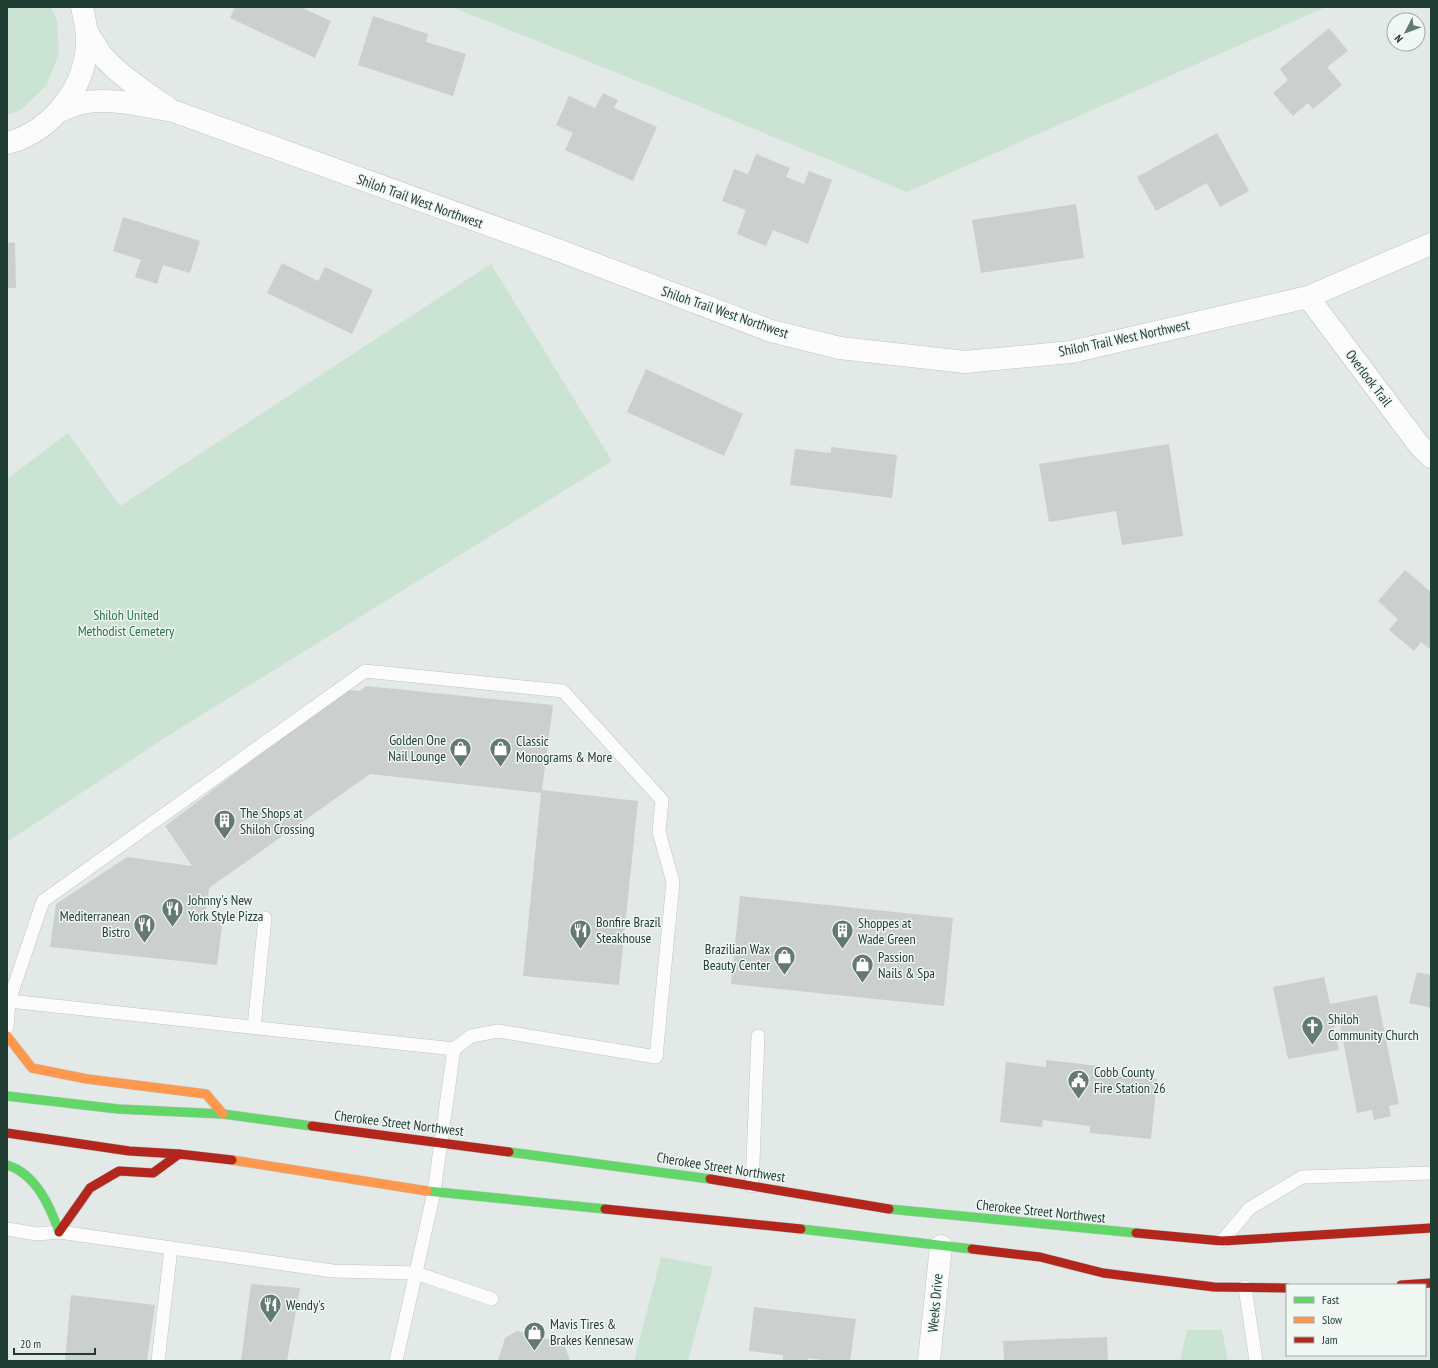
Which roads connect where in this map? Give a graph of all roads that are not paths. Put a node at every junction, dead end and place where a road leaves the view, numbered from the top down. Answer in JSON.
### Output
{"nodes":[{"id":1,"x":82,"y":7,"type":"edge"},
{"id":2,"x":87,"y":32,"type":"junction"},
{"id":3,"x":60,"y":111,"type":"junction"},
{"id":4,"x":173,"y":111,"type":"junction"},
{"id":5,"x":7,"y":143,"type":"edge"},
{"id":6,"x":1431,"y":244,"type":"edge"},
{"id":7,"x":1308,"y":297,"type":"junction"},
{"id":8,"x":1431,"y":457,"type":"edge"},
{"id":9,"x":265,"y":918,"type":"dead end"},
{"id":10,"x":9,"y":1001,"type":"junction"},
{"id":11,"x":7,"y":1027,"type":"edge"},
{"id":12,"x":254,"y":1027,"type":"junction"},
{"id":13,"x":7,"y":1036,"type":"edge"},
{"id":14,"x":758,"y":1036,"type":"dead end"},
{"id":15,"x":454,"y":1049,"type":"junction"},
{"id":16,"x":7,"y":1096,"type":"edge"},
{"id":17,"x":223,"y":1114,"type":"junction"},
{"id":18,"x":7,"y":1133,"type":"edge"},
{"id":19,"x":442,"y":1142,"type":"junction"},
{"id":20,"x":179,"y":1154,"type":"junction"},
{"id":21,"x":7,"y":1165,"type":"edge"},
{"id":22,"x":1431,"y":1173,"type":"edge"},
{"id":23,"x":752,"y":1186,"type":"junction"},
{"id":24,"x":434,"y":1192,"type":"junction"},
{"id":25,"x":1431,"y":1228,"type":"edge"},
{"id":26,"x":7,"y":1230,"type":"edge"},
{"id":27,"x":59,"y":1232,"type":"junction"},
{"id":28,"x":1222,"y":1241,"type":"junction"},
{"id":29,"x":941,"y":1246,"type":"junction"},
{"id":30,"x":171,"y":1248,"type":"junction"},
{"id":31,"x":416,"y":1273,"type":"junction"},
{"id":32,"x":1431,"y":1283,"type":"edge"},
{"id":33,"x":1416,"y":1284,"type":"edge"},
{"id":34,"x":1245,"y":1287,"type":"junction"},
{"id":35,"x":1286,"y":1288,"type":"edge"},
{"id":36,"x":492,"y":1299,"type":"dead end"},
{"id":37,"x":158,"y":1361,"type":"edge"},
{"id":38,"x":396,"y":1361,"type":"edge"},
{"id":39,"x":929,"y":1361,"type":"edge"},
{"id":40,"x":1256,"y":1361,"type":"edge"}],
"edges":[{"from":1,"to":2,"type":"street"},
{"from":2,"to":3,"type":"street"},
{"from":2,"to":4,"type":"street","name":"Shiloh Trail West Northwest"},
{"from":3,"to":4,"type":"street","name":"Shiloh Trail West Northwest"},
{"from":3,"to":5,"type":"street"},
{"from":4,"to":7,"type":"street","name":"Shiloh Trail West Northwest"},
{"from":6,"to":7,"type":"street","name":"Shiloh Trail West Northwest"},
{"from":7,"to":8,"type":"street","name":"Overlook Trail"},
{"from":9,"to":12,"type":"lane"},
{"from":10,"to":11,"type":"lane"},
{"from":10,"to":12,"type":"lane"},
{"from":10,"to":15,"type":"lane"},
{"from":12,"to":15,"type":"lane"},
{"from":13,"to":17,"type":"main road"},
{"from":14,"to":23,"type":"lane"},
{"from":15,"to":19,"type":"lane"},
{"from":16,"to":17,"type":"main road","name":"Cherokee Street Northwest"},
{"from":17,"to":19,"type":"main road","name":"Cherokee Street Northwest"},
{"from":18,"to":20,"type":"main road"},
{"from":19,"to":23,"type":"main road","name":"Cherokee Street Northwest"},
{"from":19,"to":24,"type":"lane"},
{"from":20,"to":24,"type":"main road"},
{"from":20,"to":27,"type":"main road"},
{"from":21,"to":27,"type":"main road"},
{"from":22,"to":28,"type":"lane"},
{"from":23,"to":28,"type":"main road","name":"Cherokee Street Northwest"},
{"from":24,"to":29,"type":"main road"},
{"from":24,"to":31,"type":"lane"},
{"from":25,"to":28,"type":"main road","name":"Cherokee Street Northwest"},
{"from":26,"to":27,"type":"lane"},
{"from":27,"to":30,"type":"lane"},
{"from":29,"to":34,"type":"main road"},
{"from":29,"to":39,"type":"street","name":"Weeks Drive"},
{"from":30,"to":31,"type":"lane"},
{"from":30,"to":37,"type":"lane"},
{"from":31,"to":36,"type":"lane"},
{"from":31,"to":38,"type":"lane"},
{"from":32,"to":33,"type":"main road"},
{"from":34,"to":35,"type":"main road"},
{"from":34,"to":40,"type":"lane"}]}
